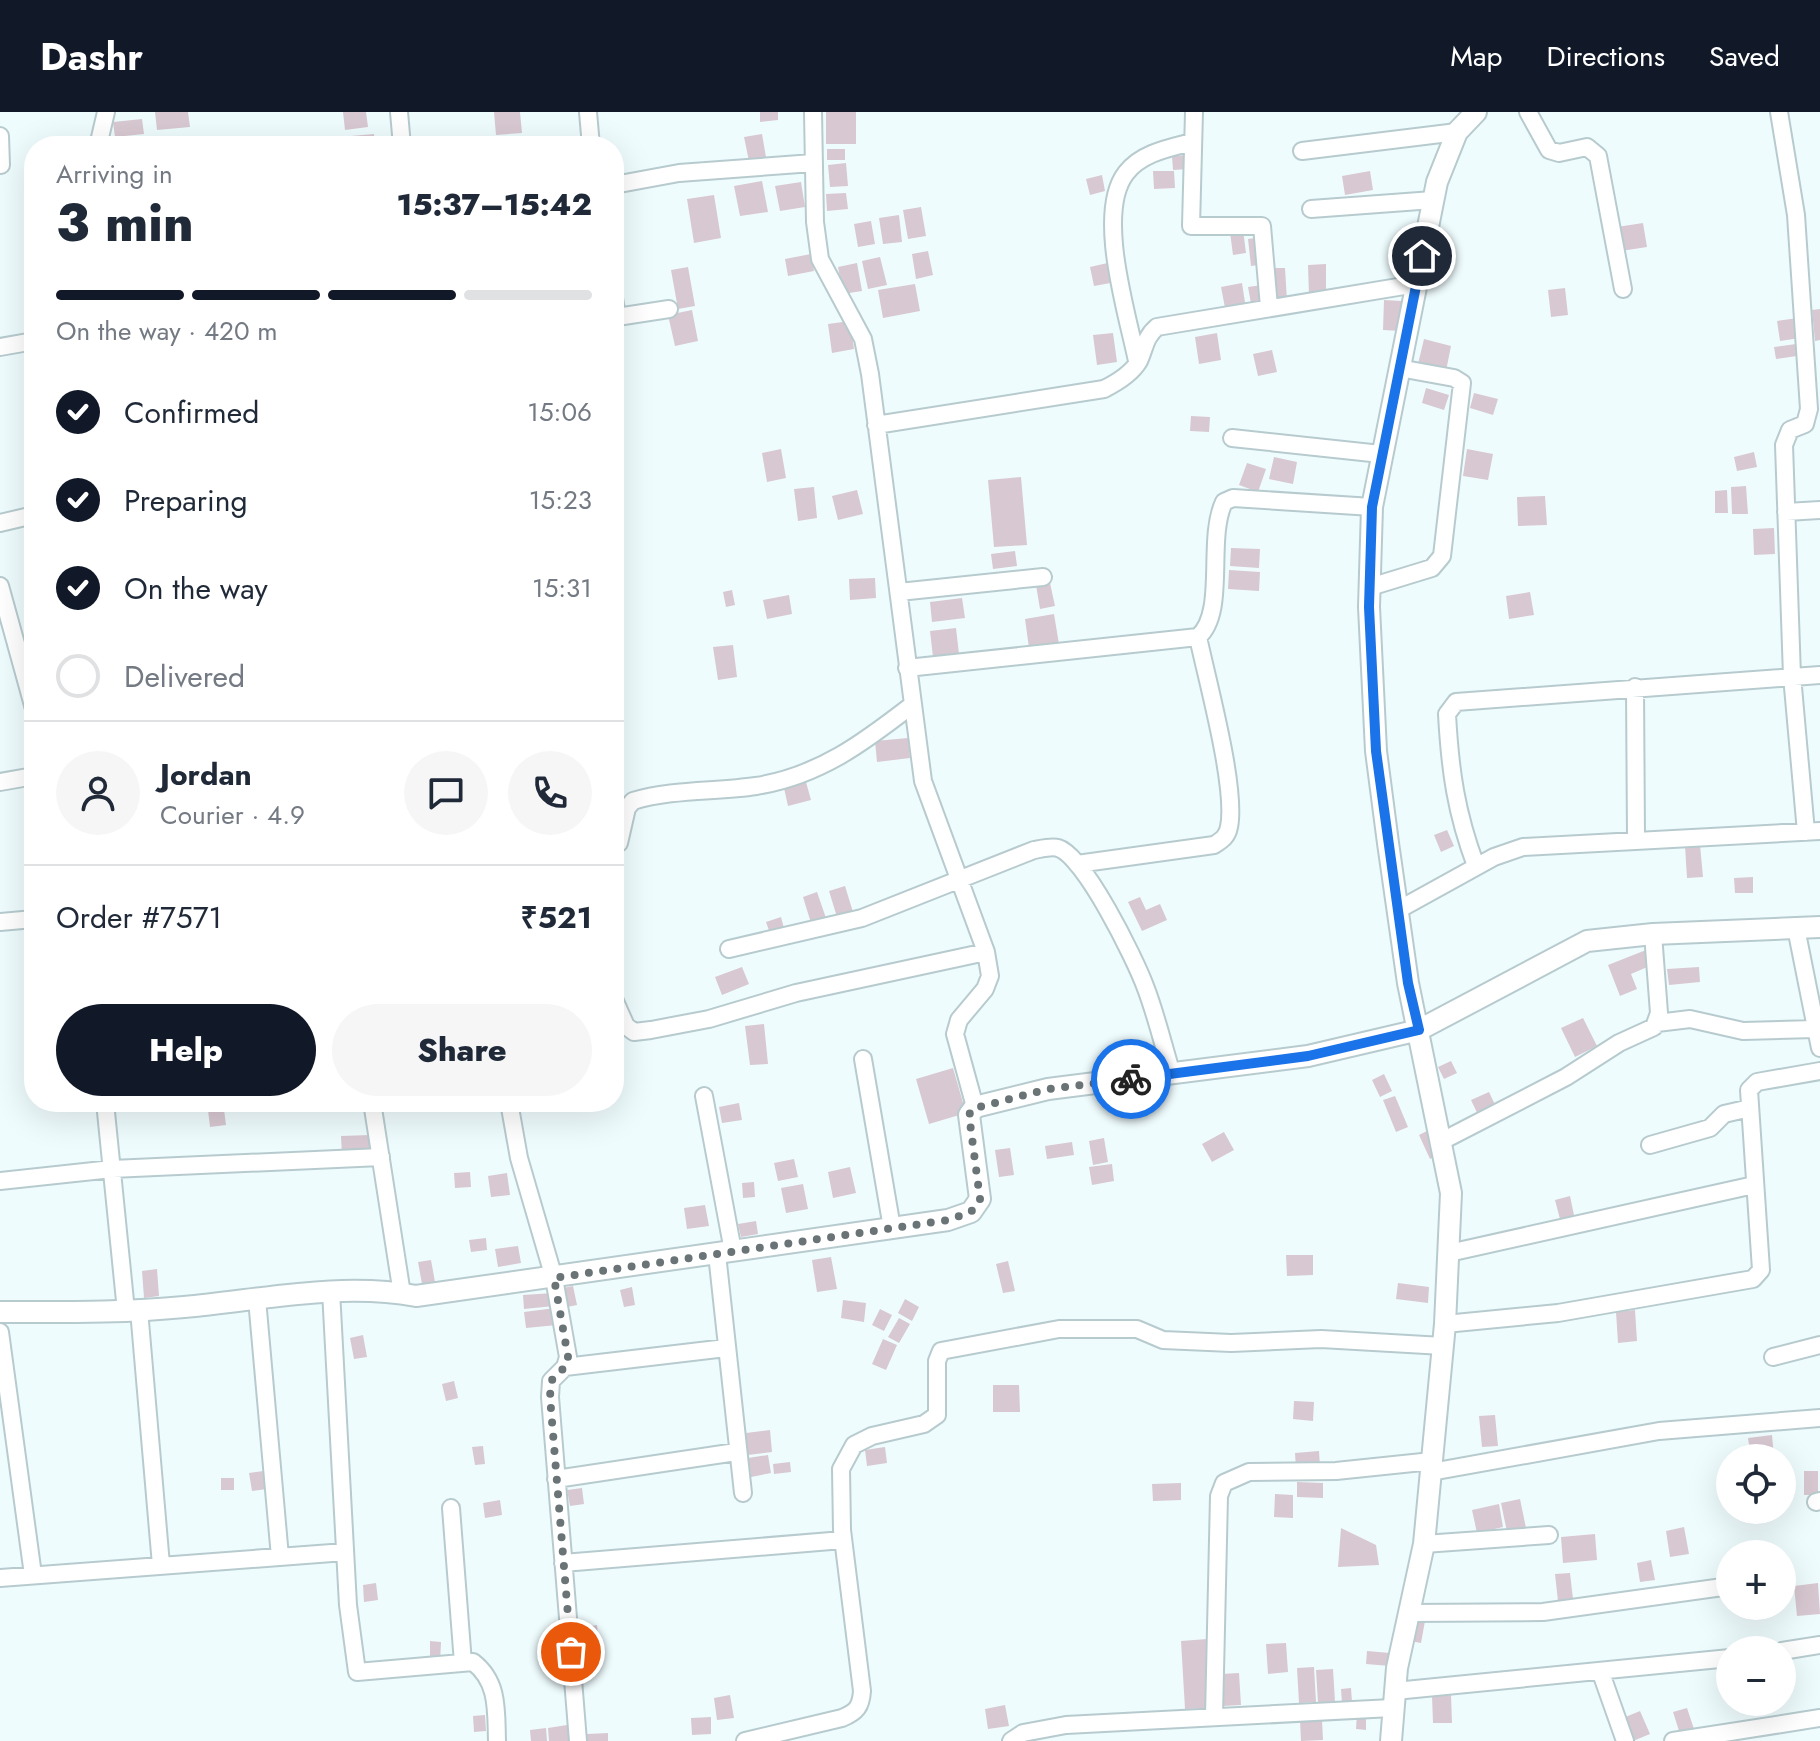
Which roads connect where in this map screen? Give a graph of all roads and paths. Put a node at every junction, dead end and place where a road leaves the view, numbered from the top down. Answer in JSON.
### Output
{"nodes":[{"id":1,"x":106,"y":112,"type":"edge"},
{"id":2,"x":399,"y":112,"type":"edge"},
{"id":3,"x":588,"y":112,"type":"edge"},
{"id":4,"x":813,"y":112,"type":"edge"},
{"id":5,"x":1194,"y":112,"type":"edge"},
{"id":6,"x":1528,"y":112,"type":"edge"},
{"id":7,"x":1779,"y":112,"type":"edge"},
{"id":8,"x":1472,"y":113,"type":"edge"},
{"id":9,"x":1457,"y":132,"type":"junction"},
{"id":10,"x":0,"y":136,"type":"edge"},
{"id":11,"x":100,"y":136,"type":"edge"},
{"id":12,"x":401,"y":136,"type":"edge"},
{"id":13,"x":590,"y":136,"type":"edge"},
{"id":14,"x":1192,"y":142,"type":"junction"},
{"id":15,"x":1302,"y":151,"type":"dead end"},
{"id":16,"x":813,"y":163,"type":"junction"},
{"id":17,"x":1,"y":165,"type":"edge"},
{"id":18,"x":624,"y":183,"type":"edge"},
{"id":19,"x":1433,"y":200,"type":"junction"},
{"id":20,"x":1311,"y":209,"type":"dead end"},
{"id":21,"x":1416,"y":284,"type":"junction"},
{"id":22,"x":1623,"y":289,"type":"dead end"},
{"id":23,"x":1269,"y":307,"type":"junction"},
{"id":24,"x":669,"y":309,"type":"dead end"},
{"id":25,"x":624,"y":316,"type":"edge"},
{"id":26,"x":24,"y":343,"type":"edge"},
{"id":27,"x":0,"y":347,"type":"edge"},
{"id":28,"x":1138,"y":363,"type":"junction"},
{"id":29,"x":1399,"y":368,"type":"junction"},
{"id":30,"x":876,"y":425,"type":"junction"},
{"id":31,"x":1232,"y":438,"type":"dead end"},
{"id":32,"x":1381,"y":454,"type":"junction"},
{"id":33,"x":1372,"y":507,"type":"junction"},
{"id":34,"x":1820,"y":510,"type":"edge"},
{"id":35,"x":1786,"y":512,"type":"junction"},
{"id":36,"x":24,"y":517,"type":"edge"},
{"id":37,"x":0,"y":523,"type":"edge"},
{"id":38,"x":1043,"y":577,"type":"dead end"},
{"id":39,"x":0,"y":586,"type":"edge"},
{"id":40,"x":1370,"y":587,"type":"junction"},
{"id":41,"x":899,"y":592,"type":"junction"},
{"id":42,"x":1198,"y":637,"type":"junction"},
{"id":43,"x":907,"y":668,"type":"junction"},
{"id":44,"x":24,"y":673,"type":"edge"},
{"id":45,"x":1820,"y":675,"type":"edge"},
{"id":46,"x":1792,"y":676,"type":"junction"},
{"id":47,"x":1635,"y":687,"type":"junction"},
{"id":48,"x":912,"y":705,"type":"junction"},
{"id":49,"x":24,"y":778,"type":"edge"},
{"id":50,"x":0,"y":782,"type":"edge"},
{"id":51,"x":624,"y":821,"type":"edge"},
{"id":52,"x":1813,"y":831,"type":"edge"},
{"id":53,"x":1636,"y":838,"type":"junction"},
{"id":54,"x":1077,"y":864,"type":"junction"},
{"id":55,"x":1476,"y":866,"type":"junction"},
{"id":56,"x":958,"y":882,"type":"junction"},
{"id":57,"x":1398,"y":910,"type":"junction"},
{"id":58,"x":24,"y":920,"type":"edge"},
{"id":59,"x":0,"y":922,"type":"edge"},
{"id":60,"x":1820,"y":927,"type":"edge"},
{"id":61,"x":1796,"y":928,"type":"junction"},
{"id":62,"x":1653,"y":934,"type":"junction"},
{"id":63,"x":729,"y":949,"type":"dead end"},
{"id":64,"x":986,"y":952,"type":"junction"},
{"id":65,"x":624,"y":1022,"type":"edge"},
{"id":66,"x":1657,"y":1023,"type":"junction"},
{"id":67,"x":1815,"y":1029,"type":"junction"},
{"id":68,"x":1419,"y":1030,"type":"junction"},
{"id":69,"x":1820,"y":1048,"type":"edge"},
{"id":70,"x":863,"y":1059,"type":"dead end"},
{"id":71,"x":1820,"y":1071,"type":"edge"},
{"id":72,"x":1172,"y":1074,"type":"junction"},
{"id":73,"x":704,"y":1096,"type":"dead end"},
{"id":74,"x":975,"y":1107,"type":"junction"},
{"id":75,"x":1750,"y":1108,"type":"junction"},
{"id":76,"x":106,"y":1112,"type":"edge"},
{"id":77,"x":374,"y":1112,"type":"edge"},
{"id":78,"x":511,"y":1112,"type":"edge"},
{"id":79,"x":1441,"y":1132,"type":"junction"},
{"id":80,"x":1650,"y":1145,"type":"dead end"},
{"id":81,"x":381,"y":1157,"type":"junction"},
{"id":82,"x":112,"y":1169,"type":"junction"},
{"id":83,"x":0,"y":1181,"type":"edge"},
{"id":84,"x":1754,"y":1185,"type":"junction"},
{"id":85,"x":892,"y":1228,"type":"junction"},
{"id":86,"x":725,"y":1253,"type":"junction"},
{"id":87,"x":1449,"y":1253,"type":"junction"},
{"id":88,"x":554,"y":1278,"type":"junction"},
{"id":89,"x":331,"y":1291,"type":"junction"},
{"id":90,"x":402,"y":1294,"type":"junction"},
{"id":91,"x":257,"y":1299,"type":"junction"},
{"id":92,"x":133,"y":1311,"type":"junction"},
{"id":93,"x":0,"y":1312,"type":"edge"},
{"id":94,"x":1445,"y":1324,"type":"junction"},
{"id":95,"x":0,"y":1332,"type":"edge"},
{"id":96,"x":1820,"y":1345,"type":"edge"},
{"id":97,"x":1443,"y":1346,"type":"junction"},
{"id":98,"x":726,"y":1348,"type":"junction"},
{"id":99,"x":1773,"y":1357,"type":"dead end"},
{"id":100,"x":565,"y":1367,"type":"junction"},
{"id":101,"x":1820,"y":1418,"type":"edge"},
{"id":102,"x":736,"y":1452,"type":"junction"},
{"id":103,"x":1431,"y":1466,"type":"junction"},
{"id":104,"x":556,"y":1479,"type":"junction"},
{"id":105,"x":743,"y":1493,"type":"dead end"},
{"id":106,"x":451,"y":1508,"type":"dead end"},
{"id":107,"x":1549,"y":1535,"type":"dead end"},
{"id":108,"x":843,"y":1540,"type":"junction"},
{"id":109,"x":1424,"y":1544,"type":"junction"},
{"id":110,"x":345,"y":1552,"type":"junction"},
{"id":111,"x":280,"y":1557,"type":"junction"},
{"id":112,"x":563,"y":1563,"type":"junction"},
{"id":113,"x":161,"y":1565,"type":"junction"},
{"id":114,"x":33,"y":1575,"type":"junction"},
{"id":115,"x":0,"y":1578,"type":"edge"},
{"id":116,"x":1716,"y":1588,"type":"edge"},
{"id":117,"x":1410,"y":1613,"type":"junction"},
{"id":118,"x":1820,"y":1645,"type":"edge"},
{"id":119,"x":1796,"y":1649,"type":"edge"},
{"id":120,"x":1716,"y":1660,"type":"edge"},
{"id":121,"x":463,"y":1663,"type":"junction"},
{"id":122,"x":1601,"y":1673,"type":"junction"},
{"id":123,"x":1393,"y":1700,"type":"junction"},
{"id":124,"x":1214,"y":1716,"type":"junction"},
{"id":125,"x":1820,"y":1718,"type":"edge"},
{"id":126,"x":764,"y":1740,"type":"edge"},
{"id":127,"x":497,"y":1741,"type":"edge"},
{"id":128,"x":578,"y":1741,"type":"edge"},
{"id":129,"x":745,"y":1741,"type":"edge"},
{"id":130,"x":1011,"y":1741,"type":"edge"},
{"id":131,"x":1391,"y":1741,"type":"edge"},
{"id":132,"x":1625,"y":1741,"type":"edge"},
{"id":133,"x":1673,"y":1741,"type":"edge"}],
"edges":[{"from":1,"to":11,"type":"street"},
{"from":2,"to":12,"type":"street"},
{"from":3,"to":13,"type":"street"},
{"from":4,"to":16,"type":"street"},
{"from":5,"to":14,"type":"street"},
{"from":6,"to":22,"type":"street"},
{"from":7,"to":35,"type":"street"},
{"from":8,"to":9,"type":"street"},
{"from":9,"to":15,"type":"street"},
{"from":9,"to":19,"type":"street"},
{"from":10,"to":17,"type":"street"},
{"from":14,"to":23,"type":"street"},
{"from":14,"to":28,"type":"street"},
{"from":16,"to":18,"type":"street"},
{"from":16,"to":30,"type":"street"},
{"from":19,"to":20,"type":"street"},
{"from":19,"to":21,"type":"street"},
{"from":21,"to":23,"type":"street"},
{"from":21,"to":29,"type":"street"},
{"from":23,"to":28,"type":"street"},
{"from":24,"to":25,"type":"street"},
{"from":26,"to":27,"type":"street"},
{"from":28,"to":30,"type":"street"},
{"from":29,"to":32,"type":"street"},
{"from":29,"to":40,"type":"street"},
{"from":30,"to":41,"type":"street"},
{"from":31,"to":32,"type":"street"},
{"from":32,"to":33,"type":"street"},
{"from":33,"to":40,"type":"street"},
{"from":33,"to":42,"type":"street"},
{"from":34,"to":35,"type":"street"},
{"from":35,"to":46,"type":"street"},
{"from":36,"to":37,"type":"street"},
{"from":38,"to":41,"type":"street"},
{"from":39,"to":44,"type":"street"},
{"from":40,"to":57,"type":"street"},
{"from":41,"to":43,"type":"street"},
{"from":42,"to":43,"type":"street"},
{"from":42,"to":54,"type":"street"},
{"from":43,"to":48,"type":"street"},
{"from":45,"to":46,"type":"street"},
{"from":46,"to":47,"type":"street"},
{"from":46,"to":52,"type":"street"},
{"from":47,"to":53,"type":"street"},
{"from":47,"to":55,"type":"street"},
{"from":48,"to":51,"type":"street"},
{"from":48,"to":56,"type":"street"},
{"from":49,"to":50,"type":"street"},
{"from":52,"to":53,"type":"street"},
{"from":53,"to":55,"type":"street"},
{"from":54,"to":56,"type":"street"},
{"from":54,"to":72,"type":"street"},
{"from":55,"to":57,"type":"street"},
{"from":56,"to":63,"type":"street"},
{"from":56,"to":64,"type":"street"},
{"from":57,"to":68,"type":"street"},
{"from":58,"to":59,"type":"street"},
{"from":60,"to":61,"type":"street"},
{"from":61,"to":62,"type":"street"},
{"from":61,"to":67,"type":"street"},
{"from":62,"to":66,"type":"street"},
{"from":62,"to":68,"type":"street"},
{"from":64,"to":65,"type":"street"},
{"from":64,"to":74,"type":"street"},
{"from":66,"to":67,"type":"street"},
{"from":66,"to":79,"type":"street"},
{"from":67,"to":69,"type":"street"},
{"from":68,"to":72,"type":"street"},
{"from":68,"to":79,"type":"street"},
{"from":70,"to":85,"type":"street"},
{"from":71,"to":75,"type":"street"},
{"from":72,"to":74,"type":"street"},
{"from":73,"to":86,"type":"street"},
{"from":74,"to":85,"type":"street"},
{"from":75,"to":80,"type":"street"},
{"from":75,"to":84,"type":"street"},
{"from":76,"to":82,"type":"street"},
{"from":77,"to":81,"type":"street"},
{"from":78,"to":88,"type":"street"},
{"from":79,"to":87,"type":"street"},
{"from":81,"to":82,"type":"street"},
{"from":81,"to":90,"type":"street"},
{"from":82,"to":83,"type":"street"},
{"from":82,"to":92,"type":"street"},
{"from":84,"to":87,"type":"street"},
{"from":84,"to":94,"type":"street"},
{"from":85,"to":86,"type":"street"},
{"from":86,"to":88,"type":"street"},
{"from":86,"to":98,"type":"street"},
{"from":87,"to":94,"type":"street"},
{"from":88,"to":90,"type":"street"},
{"from":88,"to":100,"type":"street"},
{"from":89,"to":90,"type":"street"},
{"from":89,"to":91,"type":"street"},
{"from":89,"to":110,"type":"street"},
{"from":91,"to":92,"type":"street"},
{"from":91,"to":111,"type":"street"},
{"from":92,"to":93,"type":"street"},
{"from":92,"to":113,"type":"street"},
{"from":94,"to":97,"type":"street"},
{"from":95,"to":114,"type":"street"},
{"from":96,"to":99,"type":"street"},
{"from":97,"to":103,"type":"street"},
{"from":97,"to":108,"type":"street"},
{"from":98,"to":100,"type":"street"},
{"from":98,"to":102,"type":"street"},
{"from":100,"to":104,"type":"street"},
{"from":101,"to":103,"type":"street"},
{"from":102,"to":104,"type":"street"},
{"from":102,"to":105,"type":"street"},
{"from":103,"to":109,"type":"street"},
{"from":103,"to":124,"type":"street"},
{"from":104,"to":112,"type":"street"},
{"from":106,"to":121,"type":"street"},
{"from":107,"to":109,"type":"street"},
{"from":108,"to":112,"type":"street"},
{"from":108,"to":126,"type":"street"},
{"from":109,"to":117,"type":"street"},
{"from":110,"to":111,"type":"street"},
{"from":110,"to":121,"type":"street"},
{"from":111,"to":113,"type":"street"},
{"from":112,"to":128,"type":"street"},
{"from":113,"to":114,"type":"street"},
{"from":114,"to":115,"type":"street"},
{"from":116,"to":117,"type":"street"},
{"from":117,"to":123,"type":"street"},
{"from":118,"to":119,"type":"street"},
{"from":120,"to":122,"type":"street"},
{"from":121,"to":127,"type":"street"},
{"from":122,"to":123,"type":"street"},
{"from":122,"to":132,"type":"street"},
{"from":123,"to":124,"type":"street"},
{"from":123,"to":131,"type":"street"},
{"from":124,"to":130,"type":"street"},
{"from":125,"to":133,"type":"street"},
{"from":126,"to":129,"type":"street"}]}
